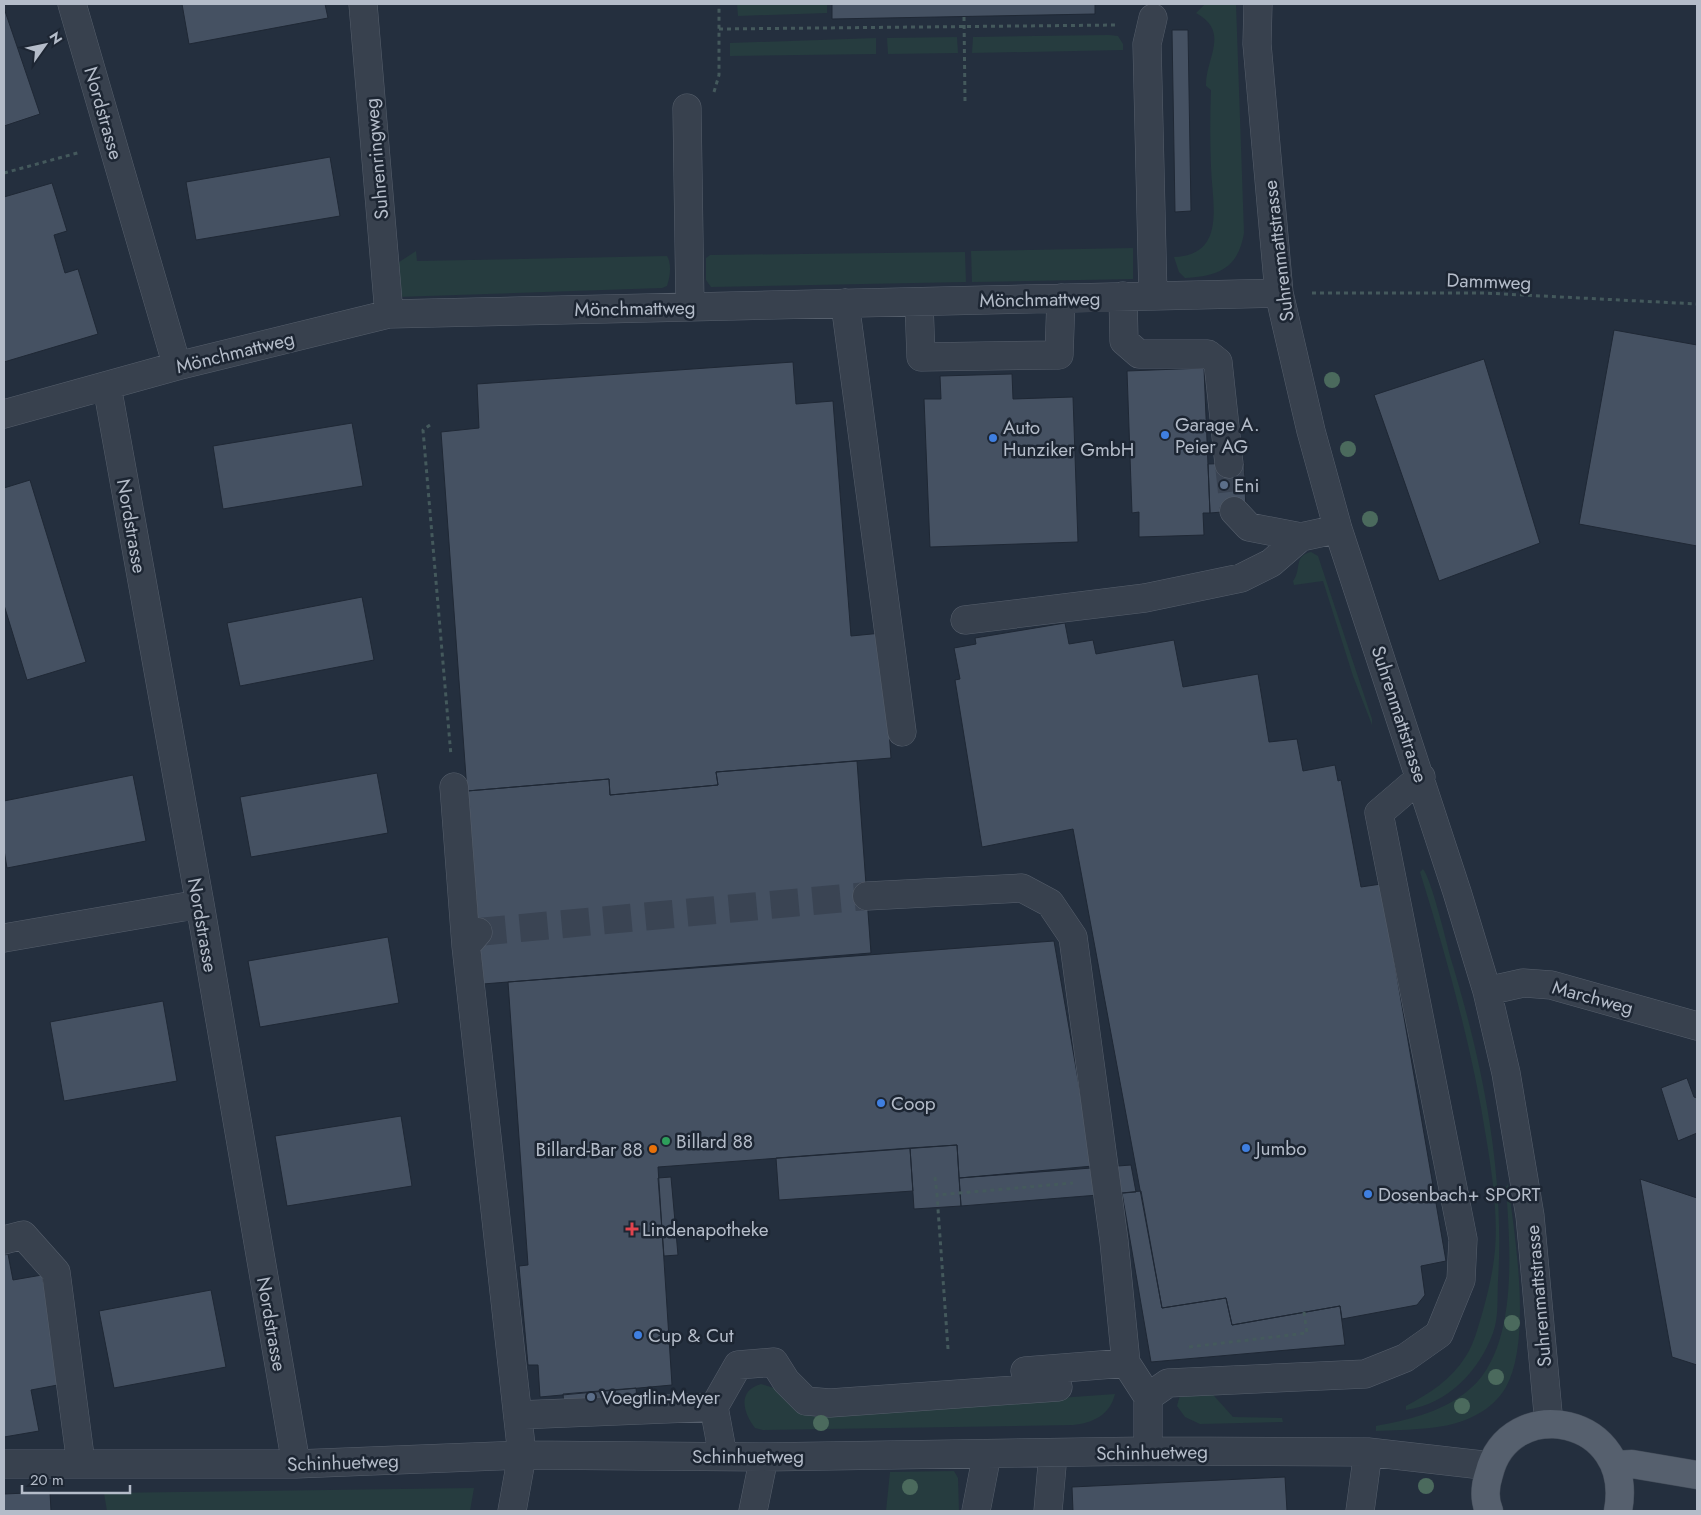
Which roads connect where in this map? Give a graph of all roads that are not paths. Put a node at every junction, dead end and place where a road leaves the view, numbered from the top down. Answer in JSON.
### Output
{"nodes":[{"id":1,"x":72,"y":4,"type":"edge"},
{"id":2,"x":363,"y":4,"type":"edge"},
{"id":3,"x":1258,"y":4,"type":"edge"},
{"id":4,"x":1152,"y":21,"type":"road end"},
{"id":5,"x":700,"y":103,"type":"road end"},
{"id":6,"x":1279,"y":293,"type":"junction"},
{"id":7,"x":1122,"y":296,"type":"junction"},
{"id":8,"x":1153,"y":296,"type":"junction"},
{"id":9,"x":1061,"y":298,"type":"junction"},
{"id":10,"x":919,"y":302,"type":"junction"},
{"id":11,"x":845,"y":303,"type":"junction"},
{"id":12,"x":690,"y":307,"type":"junction"},
{"id":13,"x":389,"y":314,"type":"junction"},
{"id":14,"x":177,"y":366,"type":"junction"},
{"id":15,"x":107,"y":386,"type":"junction"},
{"id":16,"x":4,"y":414,"type":"edge"},
{"id":17,"x":1229,"y":464,"type":"tunnel mouth"},
{"id":18,"x":1234,"y":511,"type":"tunnel mouth"},
{"id":19,"x":1338,"y":529,"type":"junction"},
{"id":20,"x":1301,"y":537,"type":"junction"},
{"id":21,"x":965,"y":620,"type":"dead end"},
{"id":22,"x":902,"y":732,"type":"dead end"},
{"id":23,"x":1421,"y":777,"type":"junction"},
{"id":24,"x":454,"y":787,"type":"road end"},
{"id":25,"x":867,"y":896,"type":"tunnel mouth"},
{"id":26,"x":200,"y":904,"type":"junction"},
{"id":27,"x":4,"y":938,"type":"edge"},
{"id":28,"x":1487,"y":991,"type":"junction"},
{"id":29,"x":1697,"y":1026,"type":"edge"},
{"id":30,"x":4,"y":1240,"type":"edge"},
{"id":31,"x":1126,"y":1363,"type":"junction"},
{"id":32,"x":860,"y":1382,"type":"dead end"},
{"id":33,"x":1058,"y":1387,"type":"dead end"},
{"id":34,"x":1148,"y":1397,"type":"junction"},
{"id":35,"x":714,"y":1407,"type":"junction"},
{"id":36,"x":518,"y":1415,"type":"junction"},
{"id":37,"x":1549,"y":1424,"type":"junction"},
{"id":38,"x":1148,"y":1451,"type":"junction"},
{"id":39,"x":1368,"y":1452,"type":"junction"},
{"id":40,"x":987,"y":1454,"type":"junction"},
{"id":41,"x":1053,"y":1454,"type":"junction"},
{"id":42,"x":522,"y":1455,"type":"junction"},
{"id":43,"x":723,"y":1456,"type":"junction"},
{"id":44,"x":764,"y":1457,"type":"junction"},
{"id":45,"x":4,"y":1464,"type":"edge"},
{"id":46,"x":81,"y":1464,"type":"junction"},
{"id":47,"x":296,"y":1464,"type":"junction"},
{"id":48,"x":1615,"y":1465,"type":"junction"},
{"id":49,"x":1491,"y":1466,"type":"junction"},
{"id":50,"x":1697,"y":1475,"type":"edge"},
{"id":51,"x":512,"y":1511,"type":"edge"},
{"id":52,"x":754,"y":1511,"type":"edge"},
{"id":53,"x":976,"y":1511,"type":"edge"},
{"id":54,"x":1048,"y":1511,"type":"edge"},
{"id":55,"x":1360,"y":1511,"type":"edge"},
{"id":56,"x":1489,"y":1511,"type":"edge"},
{"id":57,"x":1618,"y":1511,"type":"edge"}],
"edges":[{"from":1,"to":14,"type":"street","name":"Nordstrasse"},
{"from":2,"to":13,"type":"street","name":"Suhrenringweg"},
{"from":3,"to":6,"type":"street","name":"Suhrenmattstrasse"},
{"from":4,"to":8,"type":"street"},
{"from":5,"to":12,"type":"street"},
{"from":6,"to":8,"type":"street","name":"Mönchmattweg"},
{"from":6,"to":19,"type":"street","name":"Suhrenmattstrasse"},
{"from":7,"to":8,"type":"street","name":"Mönchmattweg"},
{"from":7,"to":9,"type":"street","name":"Mönchmattweg"},
{"from":7,"to":17,"type":"street"},
{"from":9,"to":10,"type":"street","name":"Mönchmattweg"},
{"from":9,"to":10,"type":"street"},
{"from":10,"to":11,"type":"street","name":"Mönchmattweg"},
{"from":11,"to":12,"type":"street","name":"Mönchmattweg"},
{"from":11,"to":22,"type":"street"},
{"from":12,"to":13,"type":"street","name":"Mönchmattweg"},
{"from":13,"to":14,"type":"street","name":"Mönchmattweg"},
{"from":14,"to":15,"type":"street","name":"Mönchmattweg"},
{"from":15,"to":16,"type":"street","name":"Mönchmattweg"},
{"from":15,"to":26,"type":"street","name":"Nordstrasse"},
{"from":18,"to":20,"type":"street"},
{"from":19,"to":20,"type":"street"},
{"from":19,"to":23,"type":"street","name":"Suhrenmattstrasse"},
{"from":20,"to":21,"type":"street"},
{"from":23,"to":28,"type":"street","name":"Suhrenmattstrasse"},
{"from":23,"to":34,"type":"street"},
{"from":24,"to":36,"type":"street"},
{"from":25,"to":31,"type":"street"},
{"from":26,"to":27,"type":"street"},
{"from":26,"to":47,"type":"street","name":"Nordstrasse"},
{"from":28,"to":29,"type":"street","name":"Marchweg"},
{"from":28,"to":37,"type":"street","name":"Suhrenmattstrasse"},
{"from":30,"to":46,"type":"street"},
{"from":31,"to":32,"type":"street"},
{"from":31,"to":34,"type":"street"},
{"from":33,"to":35,"type":"street"},
{"from":34,"to":38,"type":"street"},
{"from":35,"to":36,"type":"street"},
{"from":35,"to":43,"type":"street"},
{"from":36,"to":42,"type":"street"},
{"from":37,"to":48,"type":"main road"},
{"from":37,"to":49,"type":"main road"},
{"from":38,"to":39,"type":"street","name":"Schinhuetweg"},
{"from":38,"to":41,"type":"street","name":"Schinhuetweg"},
{"from":39,"to":49,"type":"street","name":"Schinhuetweg"},
{"from":39,"to":55,"type":"street"},
{"from":40,"to":41,"type":"street","name":"Schinhuetweg"},
{"from":40,"to":44,"type":"street","name":"Schinhuetweg"},
{"from":40,"to":53,"type":"street"},
{"from":41,"to":54,"type":"street"},
{"from":42,"to":43,"type":"street","name":"Schinhuetweg"},
{"from":42,"to":47,"type":"street","name":"Schinhuetweg"},
{"from":42,"to":51,"type":"street"},
{"from":43,"to":44,"type":"street","name":"Schinhuetweg"},
{"from":44,"to":52,"type":"street"},
{"from":45,"to":46,"type":"street","name":"Schinhuetweg"},
{"from":46,"to":47,"type":"street","name":"Schinhuetweg"},
{"from":48,"to":50,"type":"main road"},
{"from":48,"to":57,"type":"main road"},
{"from":49,"to":56,"type":"main road"}]}
